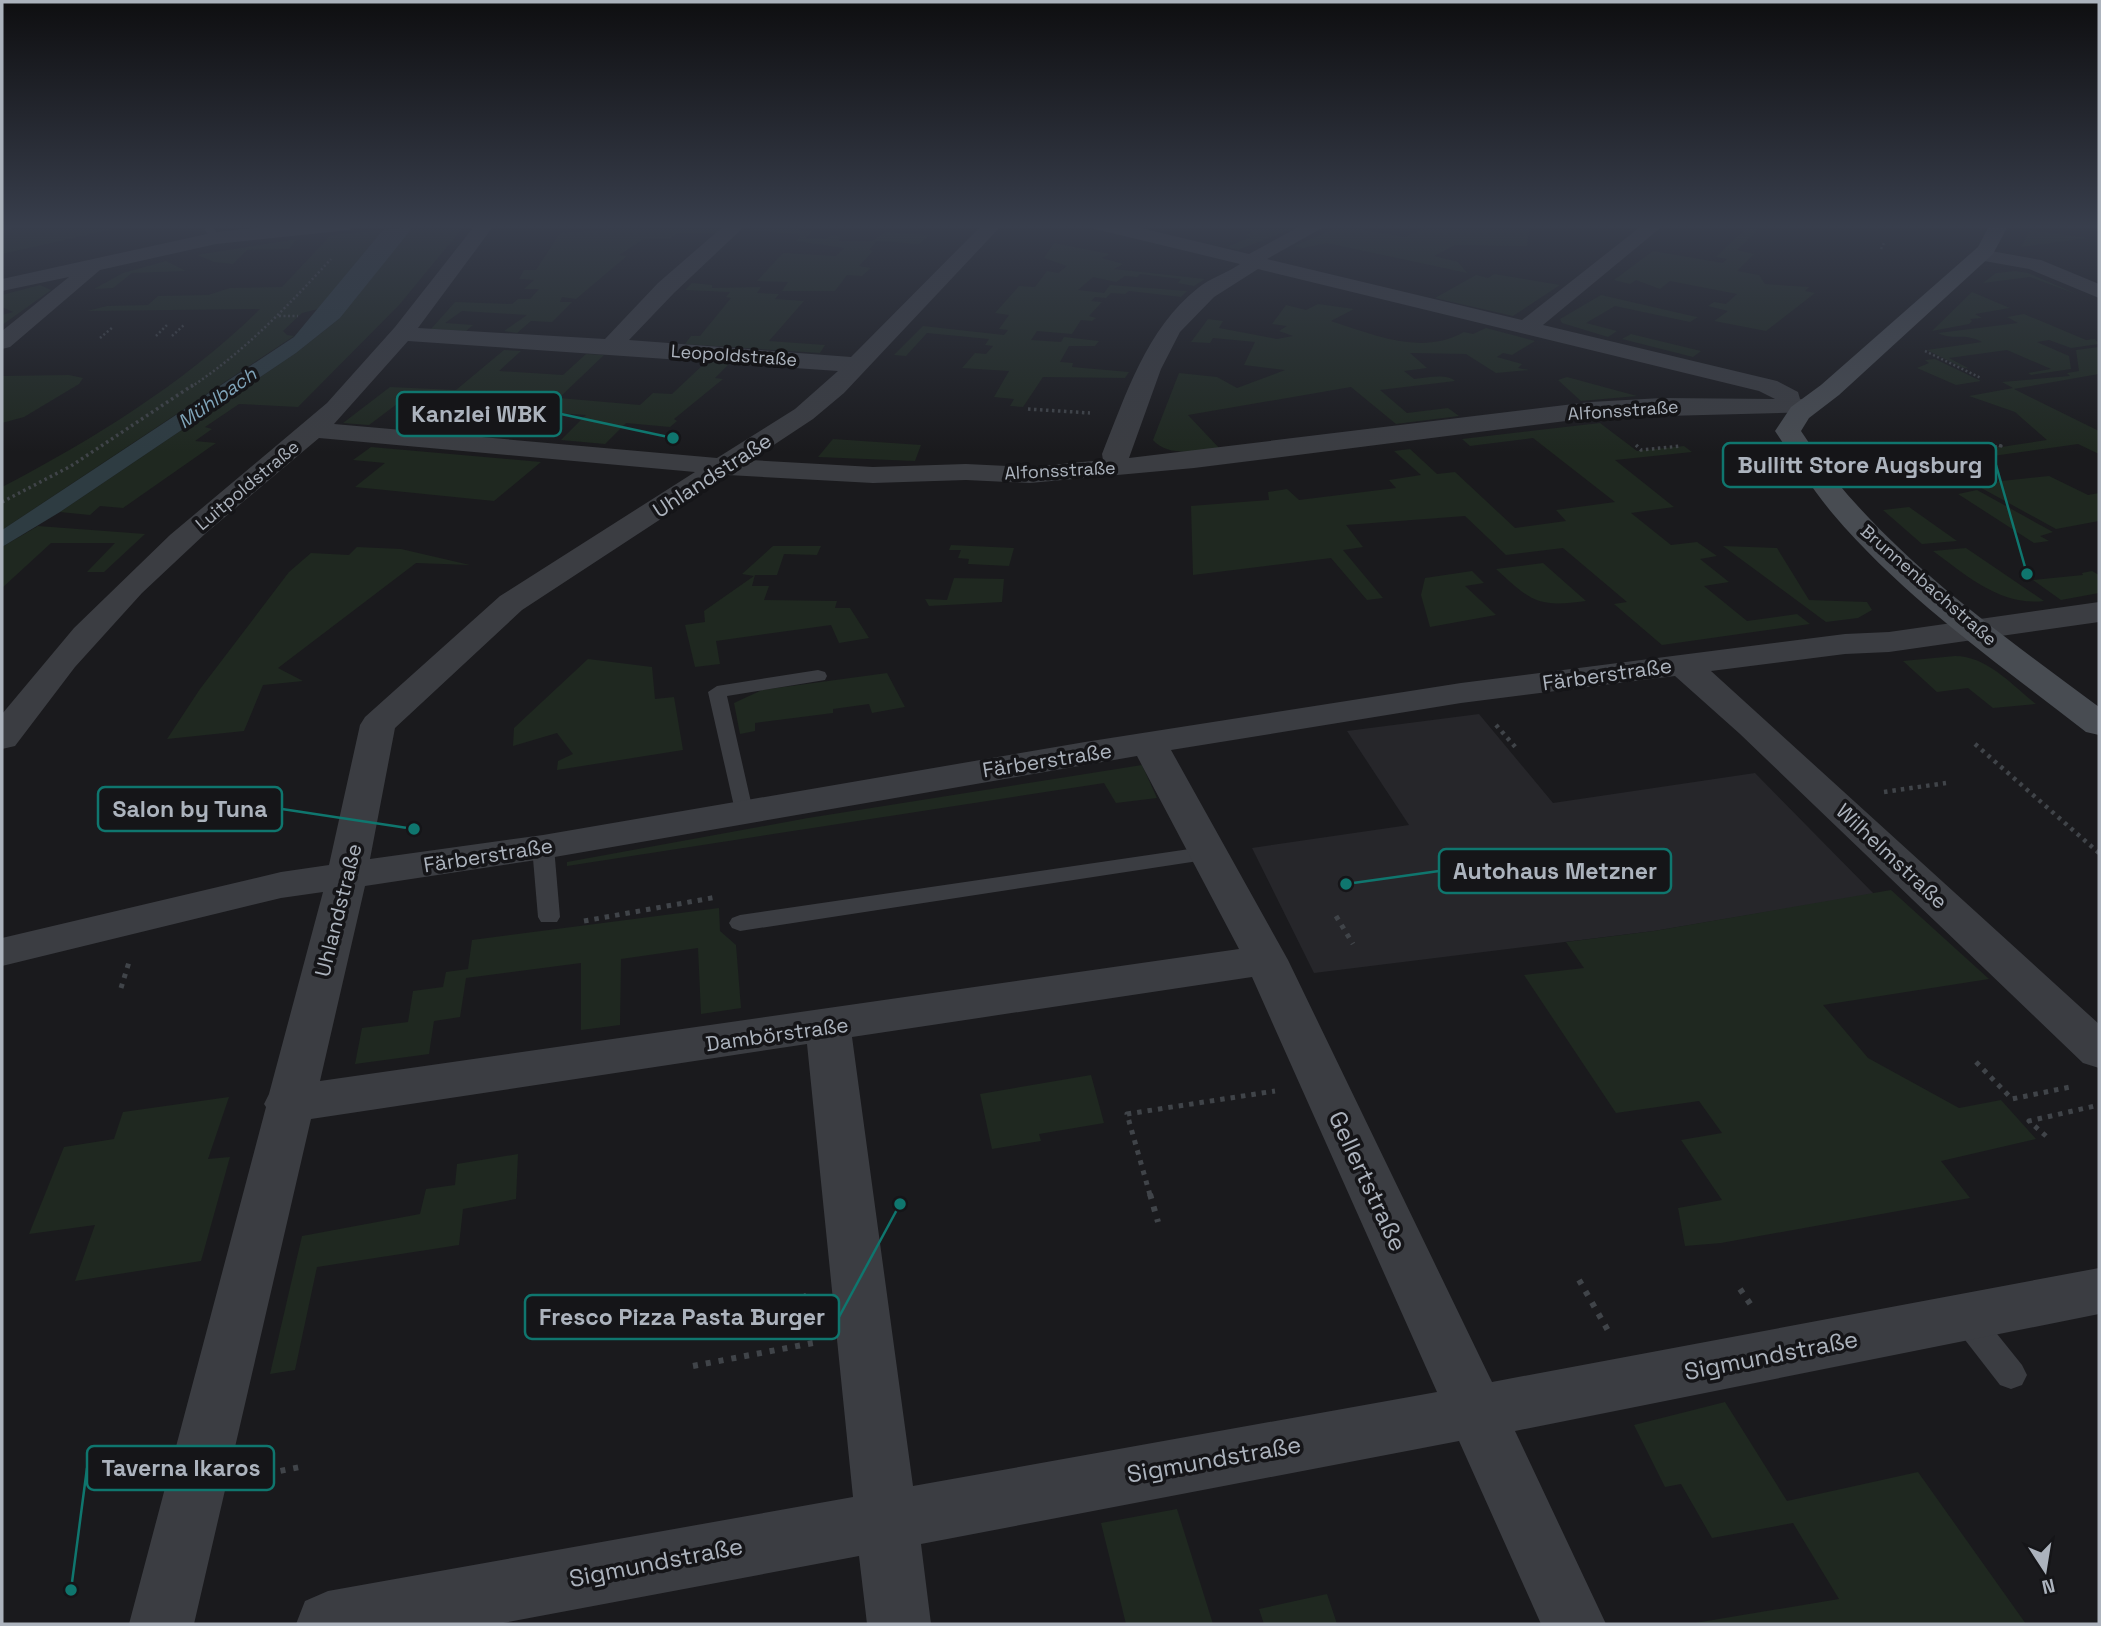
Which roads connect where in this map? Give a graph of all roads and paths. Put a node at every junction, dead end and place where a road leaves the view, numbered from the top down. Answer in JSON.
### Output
{"nodes":[{"id":1,"x":55,"y":300,"type":"edge"},
{"id":2,"x":293,"y":300,"type":"edge"},
{"id":3,"x":428,"y":300,"type":"edge"},
{"id":4,"x":655,"y":300,"type":"edge"},
{"id":5,"x":920,"y":300,"type":"edge"},
{"id":6,"x":1198,"y":300,"type":"edge"},
{"id":7,"x":1415,"y":300,"type":"edge"},
{"id":8,"x":1561,"y":300,"type":"edge"},
{"id":9,"x":1930,"y":300,"type":"edge"},
{"id":10,"x":278,"y":316,"type":"junction"},
{"id":11,"x":299,"y":316,"type":"dead end"},
{"id":12,"x":184,"y":325,"type":"dead end"},
{"id":13,"x":167,"y":326,"type":"dead end"},
{"id":14,"x":113,"y":327,"type":"dead end"},
{"id":15,"x":1527,"y":327,"type":"junction"},
{"id":16,"x":402,"y":334,"type":"junction"},
{"id":17,"x":1891,"y":335,"type":"junction"},
{"id":18,"x":156,"y":336,"type":"dead end"},
{"id":19,"x":172,"y":336,"type":"dead end"},
{"id":20,"x":100,"y":338,"type":"dead end"},
{"id":21,"x":2,"y":342,"type":"edge"},
{"id":22,"x":611,"y":345,"type":"junction"},
{"id":23,"x":857,"y":365,"type":"junction"},
{"id":24,"x":1981,"y":378,"type":"dead end"},
{"id":25,"x":1806,"y":407,"type":"junction"},
{"id":26,"x":1028,"y":409,"type":"dead end"},
{"id":27,"x":1130,"y":416,"type":"junction"},
{"id":28,"x":312,"y":430,"type":"junction"},
{"id":29,"x":1998,"y":444,"type":"dead end"},
{"id":30,"x":726,"y":467,"type":"junction"},
{"id":31,"x":1118,"y":467,"type":"junction"},
{"id":32,"x":1936,"y":467,"type":"dead end"},
{"id":33,"x":2,"y":502,"type":"edge"},
{"id":34,"x":2099,"y":612,"type":"edge"},
{"id":35,"x":1977,"y":630,"type":"junction"},
{"id":36,"x":1682,"y":664,"type":"junction"},
{"id":37,"x":818,"y":676,"type":"dead end"},
{"id":38,"x":2099,"y":724,"type":"edge"},
{"id":39,"x":2,"y":738,"type":"edge"},
{"id":40,"x":1149,"y":743,"type":"junction"},
{"id":41,"x":1975,"y":744,"type":"dead end"},
{"id":42,"x":1946,"y":783,"type":"dead end"},
{"id":43,"x":1831,"y":799,"type":"junction"},
{"id":44,"x":743,"y":811,"type":"junction"},
{"id":45,"x":543,"y":847,"type":"junction"},
{"id":46,"x":1210,"y":853,"type":"junction"},
{"id":47,"x":2099,"y":853,"type":"edge"},
{"id":48,"x":348,"y":876,"type":"junction"},
{"id":49,"x":721,"y":897,"type":"dead end"},
{"id":50,"x":1336,"y":916,"type":"dead end"},
{"id":51,"x":549,"y":917,"type":"joint"},
{"id":52,"x":740,"y":923,"type":"dead end"},
{"id":53,"x":1353,"y":944,"type":"dead end"},
{"id":54,"x":2,"y":952,"type":"edge"},
{"id":55,"x":1266,"y":960,"type":"junction"},
{"id":56,"x":828,"y":1027,"type":"junction"},
{"id":57,"x":2099,"y":1051,"type":"edge"},
{"id":58,"x":1976,"y":1062,"type":"dead end"},
{"id":59,"x":1323,"y":1084,"type":"junction"},
{"id":60,"x":2074,"y":1087,"type":"dead end"},
{"id":61,"x":288,"y":1104,"type":"junction"},
{"id":62,"x":2099,"y":1105,"type":"edge"},
{"id":63,"x":2046,"y":1136,"type":"dead end"},
{"id":64,"x":1158,"y":1222,"type":"dead end"},
{"id":65,"x":2099,"y":1291,"type":"edge"},
{"id":66,"x":713,"y":1310,"type":"dead end"},
{"id":67,"x":862,"y":1311,"type":"junction"},
{"id":68,"x":1966,"y":1318,"type":"junction"},
{"id":69,"x":693,"y":1366,"type":"dead end"},
{"id":70,"x":2011,"y":1375,"type":"dead end"},
{"id":71,"x":1475,"y":1412,"type":"junction"},
{"id":72,"x":886,"y":1519,"type":"junction"},
{"id":73,"x":161,"y":1624,"type":"edge"},
{"id":74,"x":328,"y":1624,"type":"edge"},
{"id":75,"x":899,"y":1624,"type":"edge"},
{"id":76,"x":1574,"y":1624,"type":"edge"}],
"edges":[{"from":1,"to":21,"type":"street"},
{"from":2,"to":10,"type":"path"},
{"from":3,"to":16,"type":"street","name":"Luitpoldstraße"},
{"from":4,"to":22,"type":"street"},
{"from":5,"to":23,"type":"street","name":"Uhlandstraße"},
{"from":6,"to":27,"type":"street"},
{"from":7,"to":15,"type":"street"},
{"from":8,"to":15,"type":"street"},
{"from":9,"to":17,"type":"street","name":"Brunnenbachstraße"},
{"from":10,"to":11,"type":"path"},
{"from":10,"to":33,"type":"path"},
{"from":12,"to":19,"type":"path"},
{"from":13,"to":18,"type":"path"},
{"from":14,"to":20,"type":"path"},
{"from":15,"to":25,"type":"street"},
{"from":16,"to":22,"type":"street","name":"Leopoldstraße"},
{"from":16,"to":28,"type":"street","name":"Luitpoldstraße"},
{"from":17,"to":24,"type":"path"},
{"from":17,"to":25,"type":"street","name":"Brunnenbachstraße"},
{"from":22,"to":23,"type":"street","name":"Leopoldstraße"},
{"from":23,"to":30,"type":"street","name":"Uhlandstraße"},
{"from":25,"to":31,"type":"street","name":"Alfonsstraße"},
{"from":25,"to":35,"type":"street","name":"Brunnenbachstraße"},
{"from":26,"to":27,"type":"path"},
{"from":27,"to":31,"type":"street"},
{"from":28,"to":30,"type":"street","name":"Alfonsstraße"},
{"from":28,"to":39,"type":"street","name":"Luitpoldstraße"},
{"from":29,"to":32,"type":"path"},
{"from":30,"to":31,"type":"street","name":"Alfonsstraße"},
{"from":30,"to":48,"type":"street","name":"Uhlandstraße"},
{"from":34,"to":35,"type":"street","name":"Färberstraße"},
{"from":35,"to":36,"type":"street","name":"Färberstraße"},
{"from":35,"to":38,"type":"street","name":"Brunnenbachstraße"},
{"from":36,"to":40,"type":"street","name":"Färberstraße"},
{"from":36,"to":43,"type":"street","name":"Wilhelmstraße"},
{"from":37,"to":44,"type":"lane"},
{"from":40,"to":44,"type":"street","name":"Färberstraße"},
{"from":40,"to":46,"type":"street","name":"Gellertstraße"},
{"from":41,"to":47,"type":"path"},
{"from":42,"to":43,"type":"path"},
{"from":43,"to":57,"type":"street","name":"Wilhelmstraße"},
{"from":44,"to":45,"type":"street","name":"Färberstraße"},
{"from":45,"to":48,"type":"street","name":"Färberstraße"},
{"from":45,"to":51,"type":"lane"},
{"from":46,"to":52,"type":"lane"},
{"from":46,"to":55,"type":"street","name":"Gellertstraße"},
{"from":48,"to":54,"type":"street","name":"Färberstraße"},
{"from":48,"to":61,"type":"street","name":"Uhlandstraße"},
{"from":49,"to":51,"type":"path"},
{"from":50,"to":53,"type":"path"},
{"from":55,"to":56,"type":"street","name":"Dambörstraße"},
{"from":55,"to":59,"type":"street","name":"Gellertstraße"},
{"from":56,"to":61,"type":"street","name":"Dambörstraße"},
{"from":56,"to":67,"type":"street"},
{"from":58,"to":60,"type":"path"},
{"from":59,"to":64,"type":"path"},
{"from":59,"to":71,"type":"street","name":"Gellertstraße"},
{"from":61,"to":73,"type":"street","name":"Uhlandstraße"},
{"from":62,"to":63,"type":"path"},
{"from":65,"to":68,"type":"street","name":"Sigmundstraße"},
{"from":66,"to":67,"type":"path"},
{"from":67,"to":69,"type":"path"},
{"from":67,"to":72,"type":"street"},
{"from":68,"to":70,"type":"lane"},
{"from":68,"to":71,"type":"street","name":"Sigmundstraße"},
{"from":71,"to":72,"type":"street","name":"Sigmundstraße"},
{"from":71,"to":76,"type":"street","name":"Gellertstraße"},
{"from":72,"to":74,"type":"street","name":"Sigmundstraße"},
{"from":72,"to":75,"type":"street"}]}
